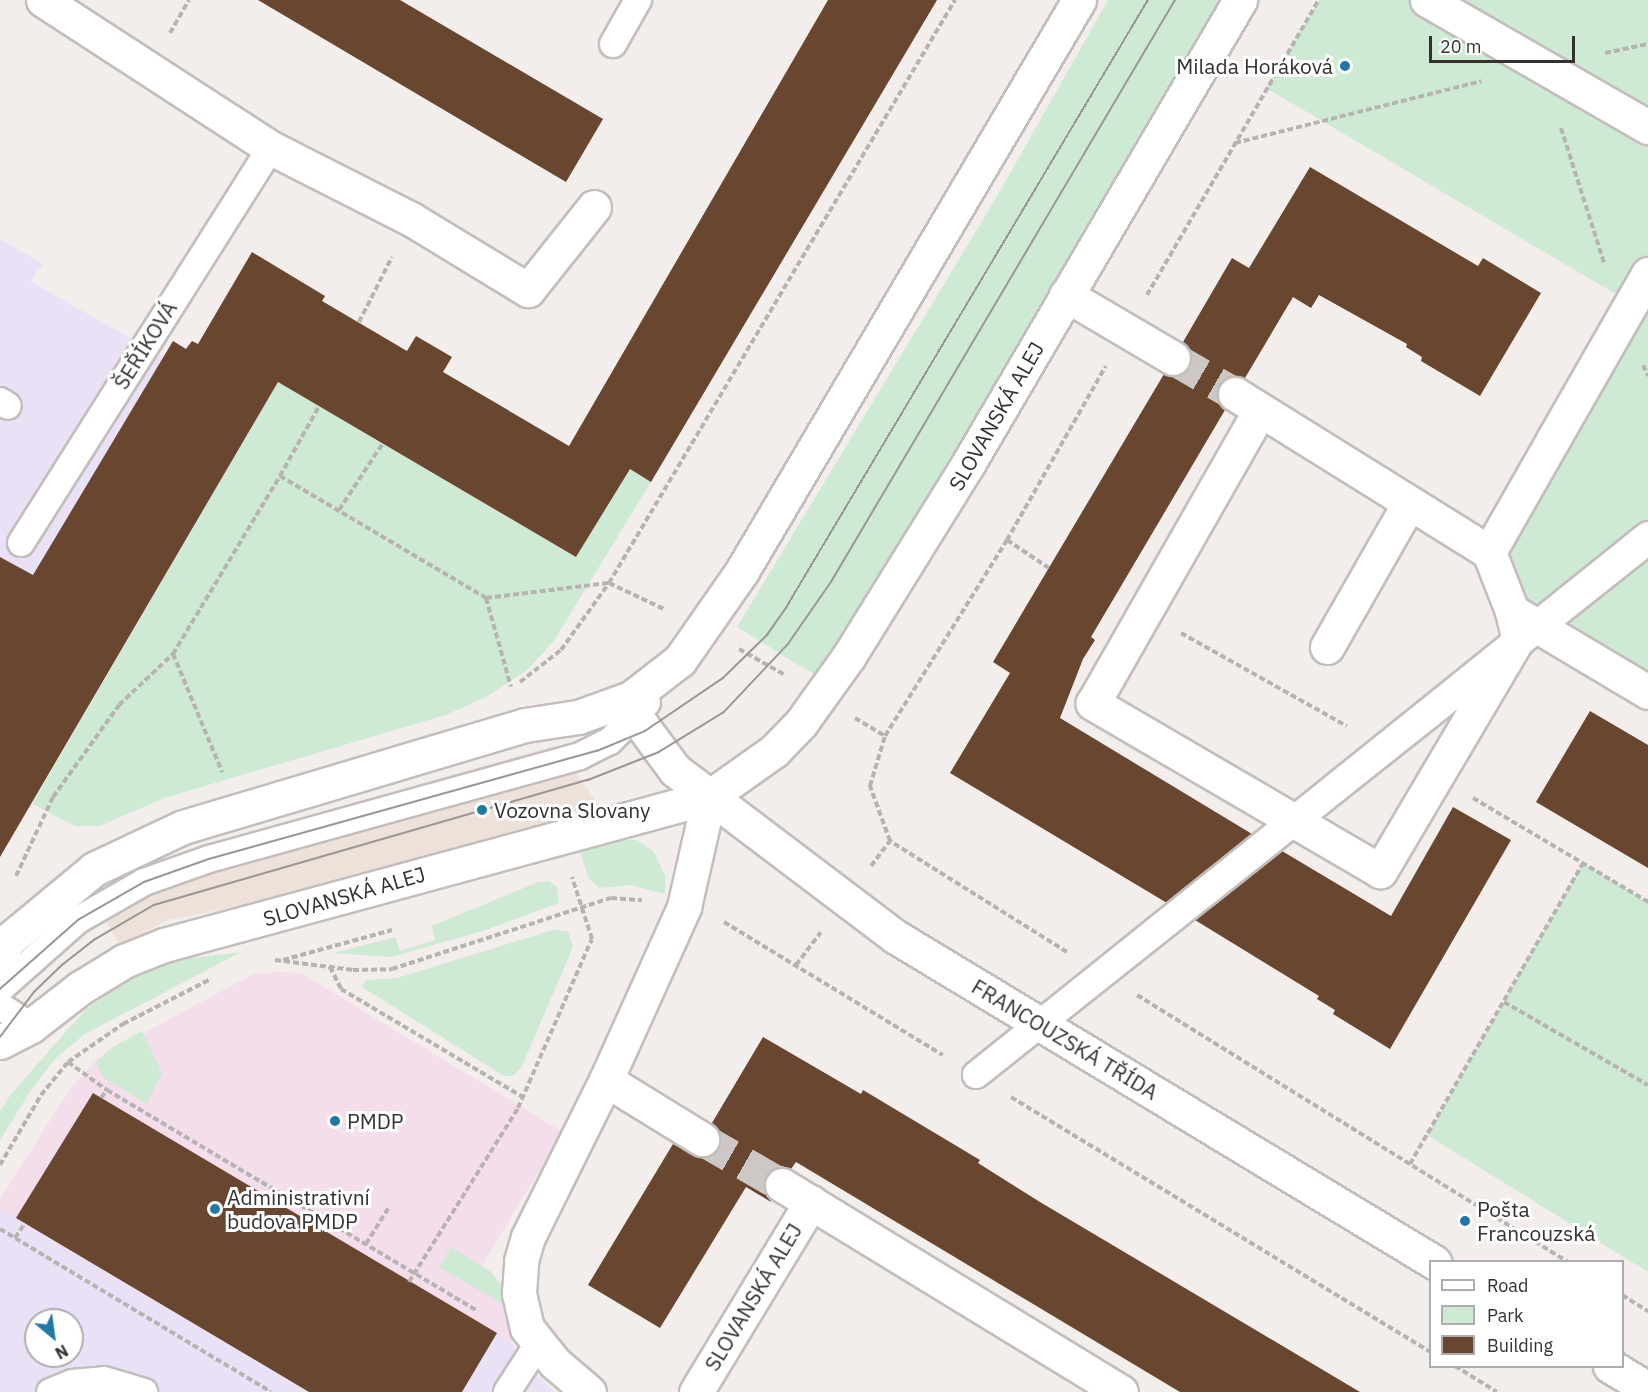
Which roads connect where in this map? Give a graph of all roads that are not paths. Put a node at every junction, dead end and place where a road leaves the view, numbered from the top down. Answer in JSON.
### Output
{"nodes":[{"id":1,"x":44,"y":0,"type":"edge"},
{"id":2,"x":638,"y":0,"type":"edge"},
{"id":3,"x":1079,"y":0,"type":"edge"},
{"id":4,"x":1240,"y":0,"type":"edge"},
{"id":5,"x":1427,"y":0,"type":"edge"},
{"id":6,"x":614,"y":44,"type":"dead end"},
{"id":7,"x":1648,"y":127,"type":"edge"},
{"id":8,"x":272,"y":148,"type":"junction"},
{"id":9,"x":594,"y":207,"type":"dead end"},
{"id":10,"x":1648,"y":274,"type":"edge"},
{"id":11,"x":1066,"y":296,"type":"junction"},
{"id":12,"x":1173,"y":358,"type":"tunnel mouth"},
{"id":13,"x":1409,"y":503,"type":"junction"},
{"id":14,"x":1648,"y":535,"type":"edge"},
{"id":15,"x":1648,"y":541,"type":"edge"},
{"id":16,"x":21,"y":543,"type":"dead end"},
{"id":17,"x":1489,"y":552,"type":"junction"},
{"id":18,"x":1515,"y":625,"type":"junction"},
{"id":19,"x":1327,"y":647,"type":"dead end"},
{"id":20,"x":1648,"y":692,"type":"edge"},
{"id":21,"x":634,"y":707,"type":"junction"},
{"id":22,"x":709,"y":797,"type":"junction"},
{"id":23,"x":0,"y":961,"type":"edge"},
{"id":24,"x":0,"y":989,"type":"edge"},
{"id":25,"x":0,"y":1006,"type":"edge"},
{"id":26,"x":32,"y":1026,"type":"junction"},
{"id":27,"x":0,"y":1042,"type":"edge"},
{"id":28,"x":606,"y":1080,"type":"junction"},
{"id":29,"x":702,"y":1139,"type":"tunnel mouth"},
{"id":30,"x":782,"y":1185,"type":"tunnel mouth"},
{"id":31,"x":811,"y":1202,"type":"junction"},
{"id":32,"x":1431,"y":1260,"type":"edge"},
{"id":33,"x":533,"y":1336,"type":"junction"},
{"id":34,"x":1613,"y":1368,"type":"edge"},
{"id":35,"x":1648,"y":1389,"type":"edge"},
{"id":36,"x":50,"y":1392,"type":"edge"},
{"id":37,"x":144,"y":1392,"type":"edge"},
{"id":38,"x":507,"y":1392,"type":"edge"},
{"id":39,"x":589,"y":1392,"type":"edge"},
{"id":40,"x":696,"y":1392,"type":"edge"},
{"id":41,"x":1120,"y":1392,"type":"edge"}],
"edges":[{"from":1,"to":8,"type":"street"},
{"from":2,"to":6,"type":"lane"},
{"from":3,"to":21,"type":"street"},
{"from":4,"to":11,"type":"street","name":"SLOVANSKÁ ALEJ"},
{"from":5,"to":7,"type":"street"},
{"from":8,"to":9,"type":"street"},
{"from":8,"to":16,"type":"lane","name":"ŠEŘÍKOVÁ"},
{"from":10,"to":17,"type":"street"},
{"from":11,"to":12,"type":"street"},
{"from":11,"to":22,"type":"street","name":"SLOVANSKÁ ALEJ"},
{"from":13,"to":17,"type":"street"},
{"from":13,"to":18,"type":"street"},
{"from":13,"to":19,"type":"street"},
{"from":14,"to":15,"type":"lane"},
{"from":17,"to":18,"type":"street"},
{"from":18,"to":20,"type":"street"},
{"from":21,"to":22,"type":"street"},
{"from":21,"to":23,"type":"street"},
{"from":21,"to":24,"type":"lane"},
{"from":22,"to":26,"type":"street","name":"SLOVANSKÁ ALEJ"},
{"from":22,"to":28,"type":"street"},
{"from":22,"to":32,"type":"street","name":"FRANCOUZSKÁ TŘÍDA"},
{"from":25,"to":26,"type":"lane"},
{"from":26,"to":27,"type":"street","name":"SLOVANSKÁ ALEJ"},
{"from":28,"to":29,"type":"street"},
{"from":28,"to":33,"type":"street"},
{"from":30,"to":31,"type":"street"},
{"from":31,"to":40,"type":"street","name":"SLOVANSKÁ ALEJ"},
{"from":31,"to":41,"type":"street"},
{"from":33,"to":38,"type":"lane"},
{"from":33,"to":39,"type":"street"},
{"from":34,"to":35,"type":"street"},
{"from":36,"to":37,"type":"lane"}]}
